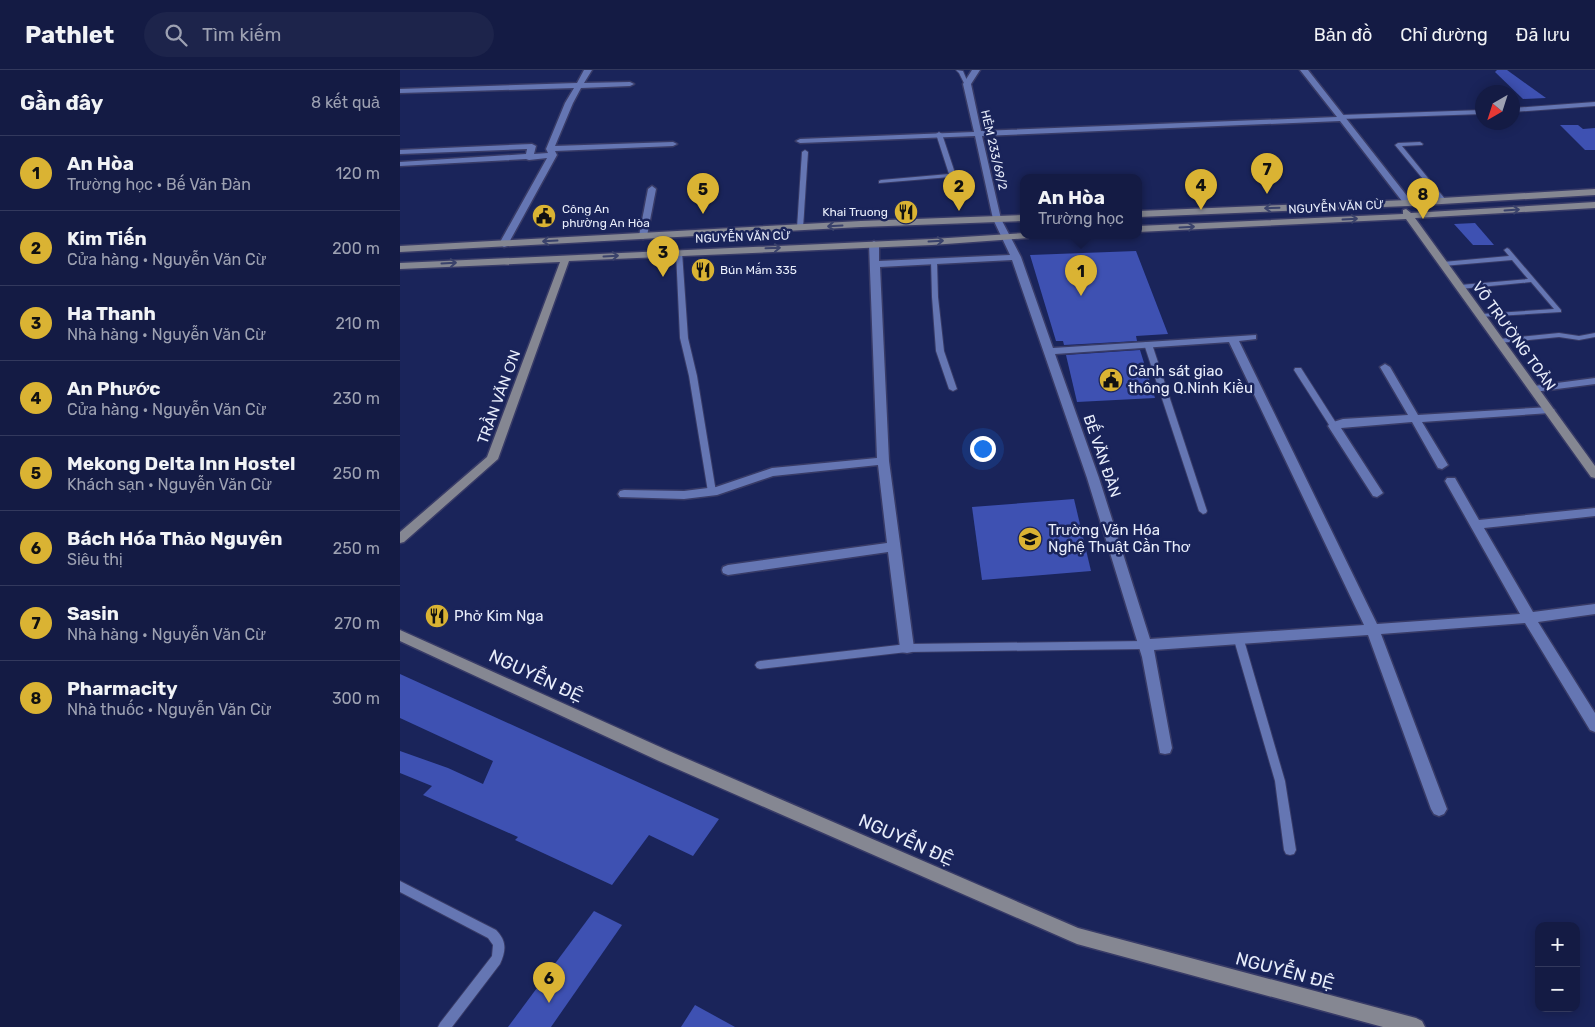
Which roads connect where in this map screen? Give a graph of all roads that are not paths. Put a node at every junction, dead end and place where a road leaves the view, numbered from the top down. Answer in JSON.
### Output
{"nodes":[{"id":1,"x":588,"y":70,"type":"edge"},
{"id":2,"x":958,"y":70,"type":"edge"},
{"id":3,"x":976,"y":70,"type":"edge"},
{"id":4,"x":1304,"y":70,"type":"edge"},
{"id":5,"x":630,"y":84,"type":"dead end"},
{"id":6,"x":967,"y":84,"type":"junction"},
{"id":7,"x":579,"y":86,"type":"junction"},
{"id":8,"x":400,"y":92,"type":"edge"},
{"id":9,"x":1595,"y":104,"type":"edge"},
{"id":10,"x":1520,"y":109,"type":"edge"},
{"id":11,"x":1475,"y":112,"type":"edge"},
{"id":12,"x":1342,"y":118,"type":"junction"},
{"id":13,"x":978,"y":133,"type":"junction"},
{"id":14,"x":940,"y":134,"type":"junction"},
{"id":15,"x":800,"y":141,"type":"dead end"},
{"id":16,"x":673,"y":144,"type":"dead end"},
{"id":17,"x":1420,"y":144,"type":"dead end"},
{"id":18,"x":400,"y":152,"type":"edge"},
{"id":19,"x":551,"y":152,"type":"junction"},
{"id":20,"x":805,"y":152,"type":"dead end"},
{"id":21,"x":529,"y":158,"type":"junction"},
{"id":22,"x":400,"y":164,"type":"edge"},
{"id":23,"x":953,"y":175,"type":"junction"},
{"id":24,"x":881,"y":182,"type":"dead end"},
{"id":25,"x":957,"y":188,"type":"dead end"},
{"id":26,"x":652,"y":189,"type":"dead end"},
{"id":27,"x":1595,"y":192,"type":"edge"},
{"id":28,"x":1443,"y":200,"type":"junction"},
{"id":29,"x":1408,"y":202,"type":"junction"},
{"id":30,"x":1398,"y":203,"type":"junction"},
{"id":31,"x":1595,"y":205,"type":"edge"},
{"id":32,"x":1142,"y":214,"type":"edge"},
{"id":33,"x":1409,"y":216,"type":"junction"},
{"id":34,"x":1020,"y":218,"type":"edge"},
{"id":35,"x":997,"y":219,"type":"junction"},
{"id":36,"x":800,"y":228,"type":"junction"},
{"id":37,"x":1142,"y":229,"type":"edge"},
{"id":38,"x":1020,"y":235,"type":"edge"},
{"id":39,"x":643,"y":236,"type":"junction"},
{"id":40,"x":1007,"y":236,"type":"junction"},
{"id":41,"x":504,"y":244,"type":"junction"},
{"id":42,"x":874,"y":244,"type":"junction"},
{"id":43,"x":400,"y":249,"type":"edge"},
{"id":44,"x":1507,"y":250,"type":"dead end"},
{"id":45,"x":679,"y":252,"type":"junction"},
{"id":46,"x":1016,"y":257,"type":"junction"},
{"id":47,"x":566,"y":258,"type":"junction"},
{"id":48,"x":1514,"y":258,"type":"junction"},
{"id":49,"x":934,"y":262,"type":"junction"},
{"id":50,"x":875,"y":264,"type":"junction"},
{"id":51,"x":1443,"y":264,"type":"junction"},
{"id":52,"x":400,"y":266,"type":"edge"},
{"id":53,"x":1533,"y":280,"type":"junction"},
{"id":54,"x":1460,"y":287,"type":"junction"},
{"id":55,"x":1481,"y":316,"type":"junction"},
{"id":56,"x":1595,"y":335,"type":"edge"},
{"id":57,"x":1252,"y":337,"type":"dead end"},
{"id":58,"x":1233,"y":339,"type":"junction"},
{"id":59,"x":1499,"y":340,"type":"junction"},
{"id":60,"x":1148,"y":344,"type":"junction"},
{"id":61,"x":1048,"y":351,"type":"junction"},
{"id":62,"x":1385,"y":367,"type":"dead end"},
{"id":63,"x":1298,"y":370,"type":"dead end"},
{"id":64,"x":1595,"y":381,"type":"edge"},
{"id":65,"x":954,"y":389,"type":"dead end"},
{"id":66,"x":1534,"y":389,"type":"junction"},
{"id":67,"x":1550,"y":410,"type":"junction"},
{"id":68,"x":1416,"y":420,"type":"junction"},
{"id":69,"x":1334,"y":426,"type":"junction"},
{"id":70,"x":883,"y":461,"type":"junction"},
{"id":71,"x":1442,"y":465,"type":"dead end"},
{"id":72,"x":1595,"y":474,"type":"edge"},
{"id":73,"x":1451,"y":481,"type":"dead end"},
{"id":74,"x":712,"y":492,"type":"junction"},
{"id":75,"x":1377,"y":493,"type":"dead end"},
{"id":76,"x":624,"y":494,"type":"dead end"},
{"id":77,"x":1203,"y":511,"type":"dead end"},
{"id":78,"x":1595,"y":512,"type":"edge"},
{"id":79,"x":1476,"y":525,"type":"junction"},
{"id":80,"x":400,"y":539,"type":"edge"},
{"id":81,"x":894,"y":547,"type":"junction"},
{"id":82,"x":728,"y":570,"type":"dead end"},
{"id":83,"x":1595,"y":609,"type":"edge"},
{"id":84,"x":1530,"y":618,"type":"junction"},
{"id":85,"x":1373,"y":630,"type":"junction"},
{"id":86,"x":400,"y":635,"type":"edge"},
{"id":87,"x":1239,"y":640,"type":"junction"},
{"id":88,"x":1145,"y":645,"type":"junction"},
{"id":89,"x":907,"y":648,"type":"junction"},
{"id":90,"x":760,"y":665,"type":"dead end"},
{"id":91,"x":1595,"y":726,"type":"edge"},
{"id":92,"x":1165,"y":748,"type":"dead end"},
{"id":93,"x":1439,"y":809,"type":"dead end"},
{"id":94,"x":1290,"y":850,"type":"dead end"},
{"id":95,"x":400,"y":886,"type":"edge"},
{"id":96,"x":444,"y":1027,"type":"edge"},
{"id":97,"x":1416,"y":1027,"type":"edge"}],
"edges":[{"from":1,"to":7,"type":"street"},
{"from":2,"to":6,"type":"lane"},
{"from":3,"to":6,"type":"street"},
{"from":4,"to":12,"type":"street"},
{"from":5,"to":7,"type":"street"},
{"from":6,"to":13,"type":"street","name":"HẺM 233/69/2"},
{"from":7,"to":8,"type":"street"},
{"from":7,"to":19,"type":"street"},
{"from":9,"to":10,"type":"lane"},
{"from":11,"to":12,"type":"lane"},
{"from":12,"to":13,"type":"street"},
{"from":12,"to":29,"type":"street"},
{"from":13,"to":14,"type":"street"},
{"from":13,"to":35,"type":"street","name":"HẺM 233/69/2"},
{"from":14,"to":15,"type":"street"},
{"from":14,"to":23,"type":"lane"},
{"from":16,"to":19,"type":"street"},
{"from":17,"to":28,"type":"lane"},
{"from":18,"to":21,"type":"street"},
{"from":19,"to":21,"type":"street"},
{"from":19,"to":41,"type":"street"},
{"from":20,"to":36,"type":"lane"},
{"from":21,"to":22,"type":"street"},
{"from":23,"to":24,"type":"lane"},
{"from":23,"to":25,"type":"lane"},
{"from":26,"to":39,"type":"street"},
{"from":27,"to":28,"type":"main road","name":"NGUYỄN VĂN CỪ"},
{"from":28,"to":29,"type":"main road","name":"NGUYỄN VĂN CỪ"},
{"from":29,"to":30,"type":"main road","name":"NGUYỄN VĂN CỪ"},
{"from":30,"to":32,"type":"main road","name":"NGUYỄN VĂN CỪ","one_way":true},
{"from":30,"to":33,"type":"main road","name":"VÕ TRƯỜNG TOẢN"},
{"from":33,"to":31,"type":"main road","name":"NGUYỄN VĂN CỪ","one_way":true},
{"from":37,"to":33,"type":"main road","name":"NGUYỄN VĂN CỪ","one_way":true},
{"from":33,"to":51,"type":"main road","name":"VÕ TRƯỜNG TOẢN"},
{"from":34,"to":35,"type":"main road","name":"NGUYỄN VĂN CỪ"},
{"from":35,"to":36,"type":"main road","name":"NGUYỄN VĂN CỪ","one_way":true},
{"from":35,"to":40,"type":"street","name":"HẺM 233/69/2"},
{"from":36,"to":39,"type":"main road","name":"NGUYỄN VĂN CỪ"},
{"from":38,"to":40,"type":"main road","name":"NGUYỄN VĂN CỪ"},
{"from":39,"to":41,"type":"main road","name":"NGUYỄN VĂN CỪ","one_way":true},
{"from":42,"to":40,"type":"main road","name":"NGUYỄN VĂN CỪ","one_way":true},
{"from":40,"to":46,"type":"street","name":"BẾ VĂN ĐÀN"},
{"from":41,"to":43,"type":"main road","name":"NGUYỄN VĂN CỪ"},
{"from":45,"to":42,"type":"main road","name":"NGUYỄN VĂN CỪ","one_way":true},
{"from":42,"to":50,"type":"street"},
{"from":44,"to":48,"type":"lane"},
{"from":47,"to":45,"type":"main road","name":"NGUYỄN VĂN CỪ","one_way":true},
{"from":45,"to":74,"type":"lane"},
{"from":46,"to":49,"type":"street"},
{"from":46,"to":61,"type":"street","name":"BẾ VĂN ĐÀN"},
{"from":52,"to":47,"type":"main road","name":"NGUYỄN VĂN CỪ","one_way":true},
{"from":47,"to":80,"type":"main road","name":"TRẦN VĂN ƠN"},
{"from":48,"to":51,"type":"lane"},
{"from":48,"to":53,"type":"lane"},
{"from":49,"to":50,"type":"street"},
{"from":49,"to":65,"type":"lane"},
{"from":50,"to":70,"type":"street"},
{"from":51,"to":54,"type":"main road","name":"VÕ TRƯỜNG TOẢN"},
{"from":53,"to":54,"type":"lane"},
{"from":53,"to":55,"type":"lane"},
{"from":54,"to":55,"type":"main road","name":"VÕ TRƯỜNG TOẢN"},
{"from":55,"to":59,"type":"main road","name":"VÕ TRƯỜNG TOẢN"},
{"from":56,"to":59,"type":"lane"},
{"from":57,"to":58,"type":"street"},
{"from":58,"to":60,"type":"street"},
{"from":58,"to":85,"type":"street"},
{"from":59,"to":66,"type":"main road","name":"VÕ TRƯỜNG TOẢN"},
{"from":60,"to":61,"type":"street"},
{"from":60,"to":77,"type":"lane"},
{"from":61,"to":88,"type":"street","name":"BẾ VĂN ĐÀN"},
{"from":62,"to":68,"type":"street"},
{"from":63,"to":69,"type":"lane"},
{"from":64,"to":66,"type":"street"},
{"from":66,"to":67,"type":"main road","name":"VÕ TRƯỜNG TOẢN"},
{"from":67,"to":68,"type":"street"},
{"from":67,"to":72,"type":"main road","name":"VÕ TRƯỜNG TOẢN"},
{"from":68,"to":69,"type":"street"},
{"from":68,"to":71,"type":"street"},
{"from":69,"to":75,"type":"street"},
{"from":70,"to":74,"type":"street"},
{"from":70,"to":81,"type":"street"},
{"from":73,"to":79,"type":"street"},
{"from":74,"to":76,"type":"street"},
{"from":78,"to":79,"type":"street"},
{"from":79,"to":84,"type":"street"},
{"from":81,"to":82,"type":"street"},
{"from":81,"to":89,"type":"street"},
{"from":83,"to":84,"type":"street"},
{"from":84,"to":85,"type":"street"},
{"from":84,"to":91,"type":"street"},
{"from":85,"to":87,"type":"street"},
{"from":85,"to":93,"type":"street"},
{"from":86,"to":97,"type":"main road","name":"NGUYỄN ĐỆ"},
{"from":87,"to":88,"type":"street"},
{"from":87,"to":94,"type":"lane"},
{"from":88,"to":89,"type":"lane"},
{"from":88,"to":92,"type":"street","name":"BẾ VĂN ĐÀN"},
{"from":89,"to":90,"type":"lane"},
{"from":95,"to":96,"type":"lane"}]}
